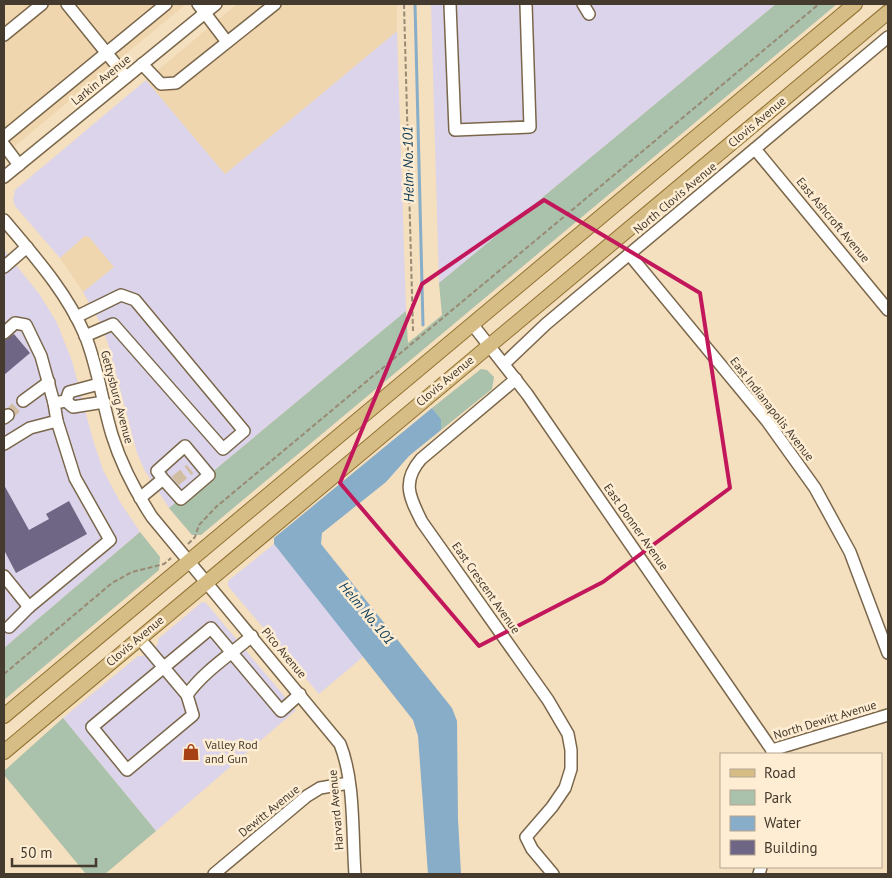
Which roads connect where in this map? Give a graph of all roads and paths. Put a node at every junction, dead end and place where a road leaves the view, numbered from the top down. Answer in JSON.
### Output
{"nodes":[{"id":1,"x":42,"y":4,"type":"edge"},
{"id":2,"x":67,"y":4,"type":"edge"},
{"id":3,"x":166,"y":4,"type":"edge"},
{"id":4,"x":216,"y":4,"type":"edge"},
{"id":5,"x":275,"y":4,"type":"edge"},
{"id":6,"x":404,"y":4,"type":"edge"},
{"id":7,"x":450,"y":4,"type":"edge"},
{"id":8,"x":526,"y":4,"type":"edge"},
{"id":9,"x":819,"y":4,"type":"edge"},
{"id":10,"x":855,"y":4,"type":"edge"},
{"id":11,"x":202,"y":8,"type":"edge"},
{"id":12,"x":888,"y":12,"type":"edge"},
{"id":13,"x":4,"y":35,"type":"edge"},
{"id":14,"x":227,"y":42,"type":"junction"},
{"id":15,"x":886,"y":44,"type":"edge"},
{"id":16,"x":106,"y":52,"type":"junction"},
{"id":17,"x":142,"y":64,"type":"junction"},
{"id":18,"x":126,"y":77,"type":"junction"},
{"id":19,"x":4,"y":136,"type":"edge"},
{"id":20,"x":4,"y":145,"type":"edge"},
{"id":21,"x":755,"y":149,"type":"junction"},
{"id":22,"x":19,"y":164,"type":"junction"},
{"id":23,"x":4,"y":177,"type":"edge"},
{"id":24,"x":4,"y":220,"type":"edge"},
{"id":25,"x":27,"y":247,"type":"junction"},
{"id":26,"x":629,"y":254,"type":"junction"},
{"id":27,"x":4,"y":267,"type":"edge"},
{"id":28,"x":888,"y":310,"type":"edge"},
{"id":29,"x":76,"y":317,"type":"junction"},
{"id":30,"x":472,"y":324,"type":"junction"},
{"id":31,"x":413,"y":331,"type":"dead end"},
{"id":32,"x":4,"y":333,"type":"edge"},
{"id":33,"x":85,"y":336,"type":"junction"},
{"id":34,"x":489,"y":345,"type":"junction"},
{"id":35,"x":504,"y":364,"type":"junction"},
{"id":36,"x":516,"y":379,"type":"junction"},
{"id":37,"x":49,"y":382,"type":"junction"},
{"id":38,"x":99,"y":384,"type":"junction"},
{"id":39,"x":66,"y":400,"type":"junction"},
{"id":40,"x":23,"y":401,"type":"tunnel mouth"},
{"id":41,"x":104,"y":402,"type":"junction"},
{"id":42,"x":54,"y":403,"type":"junction"},
{"id":43,"x":57,"y":421,"type":"junction"},
{"id":44,"x":4,"y":444,"type":"edge"},
{"id":45,"x":169,"y":482,"type":"junction"},
{"id":46,"x":140,"y":498,"type":"junction"},
{"id":47,"x":185,"y":556,"type":"junction"},
{"id":48,"x":4,"y":576,"type":"edge"},
{"id":49,"x":206,"y":581,"type":"junction"},
{"id":50,"x":29,"y":607,"type":"junction"},
{"id":51,"x":6,"y":626,"type":"edge"},
{"id":52,"x":252,"y":636,"type":"junction"},
{"id":53,"x":139,"y":638,"type":"junction"},
{"id":54,"x":233,"y":652,"type":"junction"},
{"id":55,"x":888,"y":653,"type":"edge"},
{"id":56,"x":164,"y":667,"type":"junction"},
{"id":57,"x":4,"y":674,"type":"edge"},
{"id":58,"x":300,"y":694,"type":"junction"},
{"id":59,"x":187,"y":695,"type":"junction"},
{"id":60,"x":888,"y":715,"type":"edge"},
{"id":61,"x":4,"y":716,"type":"edge"},
{"id":62,"x":340,"y":744,"type":"joint"},
{"id":63,"x":4,"y":752,"type":"edge"},
{"id":64,"x":772,"y":752,"type":"edge"},
{"id":65,"x":349,"y":783,"type":"junction"},
{"id":66,"x":214,"y":874,"type":"edge"},
{"id":67,"x":355,"y":874,"type":"edge"},
{"id":68,"x":553,"y":874,"type":"edge"}],
"edges":[{"from":1,"to":13,"type":"street"},
{"from":2,"to":16,"type":"street"},
{"from":3,"to":16,"type":"street"},
{"from":4,"to":11,"type":"street","name":"Larkin Avenue"},
{"from":5,"to":14,"type":"street"},
{"from":6,"to":31,"type":"path"},
{"from":7,"to":8,"type":"street"},
{"from":9,"to":47,"type":"path"},
{"from":10,"to":30,"type":"main road"},
{"from":11,"to":14,"type":"street"},
{"from":11,"to":17,"type":"street","name":"Larkin Avenue"},
{"from":12,"to":34,"type":"main road","name":"Clovis Avenue"},
{"from":14,"to":17,"type":"street"},
{"from":15,"to":21,"type":"street","name":"North Clovis Avenue"},
{"from":16,"to":18,"type":"street"},
{"from":16,"to":19,"type":"street"},
{"from":17,"to":18,"type":"street","name":"Larkin Avenue"},
{"from":18,"to":22,"type":"street","name":"Larkin Avenue"},
{"from":20,"to":22,"type":"street"},
{"from":21,"to":26,"type":"street","name":"North Clovis Avenue"},
{"from":21,"to":28,"type":"street","name":"East Ashcroft Avenue"},
{"from":22,"to":23,"type":"street","name":"Larkin Avenue"},
{"from":24,"to":25,"type":"street","name":"Gettysburg Avenue"},
{"from":25,"to":27,"type":"street"},
{"from":25,"to":29,"type":"street","name":"Gettysburg Avenue"},
{"from":26,"to":35,"type":"street","name":"North Clovis Avenue"},
{"from":26,"to":55,"type":"street","name":"East Indianapolis Avenue"},
{"from":29,"to":33,"type":"street","name":"Gettysburg Avenue"},
{"from":29,"to":33,"type":"street"},
{"from":30,"to":34,"type":"street","name":"East Donner Avenue"},
{"from":30,"to":47,"type":"main road"},
{"from":32,"to":37,"type":"street"},
{"from":33,"to":38,"type":"street","name":"Gettysburg Avenue"},
{"from":34,"to":35,"type":"street","name":"East Donner Avenue"},
{"from":34,"to":49,"type":"main road","name":"Clovis Avenue"},
{"from":35,"to":36,"type":"street","name":"East Donner Avenue"},
{"from":36,"to":64,"type":"street","name":"East Donner Avenue"},
{"from":36,"to":68,"type":"street","name":"East Crescent Avenue"},
{"from":37,"to":40,"type":"street"},
{"from":37,"to":42,"type":"street"},
{"from":38,"to":39,"type":"street"},
{"from":38,"to":41,"type":"street","name":"Gettysburg Avenue"},
{"from":39,"to":41,"type":"street"},
{"from":39,"to":42,"type":"street"},
{"from":41,"to":46,"type":"street","name":"Gettysburg Avenue"},
{"from":42,"to":43,"type":"street"},
{"from":43,"to":44,"type":"street"},
{"from":43,"to":50,"type":"street"},
{"from":45,"to":45,"type":"street"},
{"from":45,"to":46,"type":"street"},
{"from":46,"to":47,"type":"street","name":"Gettysburg Avenue"},
{"from":47,"to":49,"type":"street","name":"Gettysburg Avenue"},
{"from":47,"to":57,"type":"path"},
{"from":47,"to":61,"type":"main road"},
{"from":48,"to":50,"type":"street"},
{"from":49,"to":52,"type":"street","name":"Pico Avenue"},
{"from":49,"to":53,"type":"main road","name":"Clovis Avenue"},
{"from":50,"to":51,"type":"street"},
{"from":52,"to":54,"type":"street"},
{"from":52,"to":58,"type":"street","name":"Pico Avenue"},
{"from":53,"to":56,"type":"street"},
{"from":53,"to":63,"type":"main road","name":"Clovis Avenue"},
{"from":54,"to":56,"type":"street"},
{"from":54,"to":58,"type":"street"},
{"from":54,"to":59,"type":"street"},
{"from":56,"to":59,"type":"street"},
{"from":56,"to":59,"type":"street"},
{"from":58,"to":62,"type":"street","name":"Pico Avenue"},
{"from":60,"to":64,"type":"street","name":"North Dewitt Avenue"},
{"from":62,"to":65,"type":"street","name":"Harvard Avenue"},
{"from":65,"to":66,"type":"street","name":"Dewitt Avenue"},
{"from":65,"to":67,"type":"street","name":"Harvard Avenue"}]}
